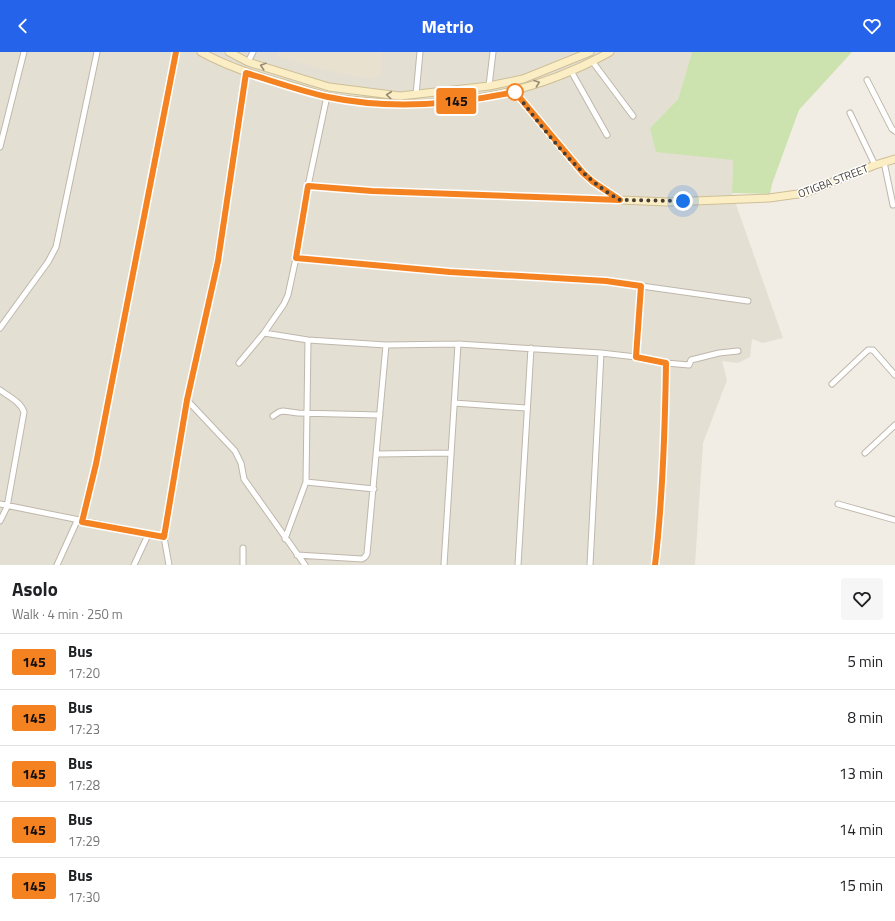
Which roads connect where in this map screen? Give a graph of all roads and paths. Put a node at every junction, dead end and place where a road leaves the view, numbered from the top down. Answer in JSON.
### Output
{"nodes":[{"id":1,"x":24,"y":52,"type":"edge"},
{"id":2,"x":97,"y":52,"type":"edge"},
{"id":3,"x":176,"y":52,"type":"edge"},
{"id":4,"x":201,"y":52,"type":"edge"},
{"id":5,"x":229,"y":52,"type":"edge"},
{"id":6,"x":253,"y":52,"type":"edge"},
{"id":7,"x":420,"y":52,"type":"edge"},
{"id":8,"x":493,"y":52,"type":"edge"},
{"id":9,"x":590,"y":52,"type":"edge"},
{"id":10,"x":610,"y":52,"type":"edge"},
{"id":11,"x":574,"y":56,"type":"edge"},
{"id":12,"x":592,"y":61,"type":"junction"},
{"id":13,"x":248,"y":62,"type":"junction"},
{"id":14,"x":571,"y":71,"type":"junction"},
{"id":15,"x":246,"y":73,"type":"junction"},
{"id":16,"x":867,"y":80,"type":"dead end"},
{"id":17,"x":489,"y":86,"type":"junction"},
{"id":18,"x":515,"y":92,"type":"junction"},
{"id":19,"x":416,"y":95,"type":"junction"},
{"id":20,"x":327,"y":96,"type":"junction"},
{"id":21,"x":850,"y":113,"type":"dead end"},
{"id":22,"x":633,"y":116,"type":"dead end"},
{"id":23,"x":895,"y":131,"type":"edge"},
{"id":24,"x":607,"y":134,"type":"dead end"},
{"id":25,"x":0,"y":147,"type":"edge"},
{"id":26,"x":895,"y":159,"type":"edge"},
{"id":27,"x":884,"y":162,"type":"junction"},
{"id":28,"x":875,"y":164,"type":"junction"},
{"id":29,"x":308,"y":186,"type":"junction"},
{"id":30,"x":620,"y":200,"type":"junction"},
{"id":31,"x":893,"y":205,"type":"dead end"},
{"id":32,"x":296,"y":258,"type":"junction"},
{"id":33,"x":641,"y":286,"type":"junction"},
{"id":34,"x":748,"y":301,"type":"dead end"},
{"id":35,"x":0,"y":328,"type":"edge"},
{"id":36,"x":264,"y":333,"type":"junction"},
{"id":37,"x":308,"y":340,"type":"junction"},
{"id":38,"x":458,"y":344,"type":"junction"},
{"id":39,"x":386,"y":345,"type":"junction"},
{"id":40,"x":531,"y":348,"type":"junction"},
{"id":41,"x":738,"y":350,"type":"dead end"},
{"id":42,"x":600,"y":353,"type":"junction"},
{"id":43,"x":636,"y":357,"type":"junction"},
{"id":44,"x":239,"y":363,"type":"dead end"},
{"id":45,"x":666,"y":363,"type":"junction"},
{"id":46,"x":895,"y":375,"type":"edge"},
{"id":47,"x":832,"y":384,"type":"dead end"},
{"id":48,"x":0,"y":390,"type":"edge"},
{"id":49,"x":187,"y":400,"type":"junction"},
{"id":50,"x":454,"y":403,"type":"junction"},
{"id":51,"x":526,"y":408,"type":"junction"},
{"id":52,"x":307,"y":412,"type":"junction"},
{"id":53,"x":380,"y":415,"type":"junction"},
{"id":54,"x":273,"y":416,"type":"dead end"},
{"id":55,"x":895,"y":425,"type":"edge"},
{"id":56,"x":450,"y":453,"type":"junction"},
{"id":57,"x":866,"y":453,"type":"dead end"},
{"id":58,"x":377,"y":454,"type":"junction"},
{"id":59,"x":306,"y":482,"type":"junction"},
{"id":60,"x":374,"y":489,"type":"junction"},
{"id":61,"x":0,"y":504,"type":"edge"},
{"id":62,"x":838,"y":504,"type":"dead end"},
{"id":63,"x":7,"y":507,"type":"junction"},
{"id":64,"x":894,"y":519,"type":"edge"},
{"id":65,"x":0,"y":521,"type":"edge"},
{"id":66,"x":80,"y":521,"type":"junction"},
{"id":67,"x":148,"y":535,"type":"junction"},
{"id":68,"x":164,"y":537,"type":"junction"},
{"id":69,"x":285,"y":539,"type":"junction"},
{"id":70,"x":243,"y":548,"type":"dead end"},
{"id":71,"x":297,"y":555,"type":"junction"},
{"id":72,"x":57,"y":565,"type":"edge"},
{"id":73,"x":134,"y":565,"type":"edge"},
{"id":74,"x":169,"y":565,"type":"edge"},
{"id":75,"x":243,"y":565,"type":"edge"},
{"id":76,"x":305,"y":565,"type":"edge"},
{"id":77,"x":444,"y":565,"type":"edge"},
{"id":78,"x":518,"y":565,"type":"edge"},
{"id":79,"x":590,"y":565,"type":"edge"},
{"id":80,"x":655,"y":565,"type":"edge"}],
"edges":[{"from":1,"to":25,"type":"street"},
{"from":2,"to":35,"type":"street"},
{"from":3,"to":66,"type":"street"},
{"from":4,"to":15,"type":"street"},
{"from":5,"to":13,"type":"street"},
{"from":6,"to":13,"type":"street"},
{"from":7,"to":19,"type":"street"},
{"from":8,"to":17,"type":"street"},
{"from":9,"to":11,"type":"street"},
{"from":10,"to":12,"type":"street"},
{"from":11,"to":17,"type":"street"},
{"from":12,"to":14,"type":"street"},
{"from":12,"to":22,"type":"street"},
{"from":19,"to":13,"type":"street","one_way":true},
{"from":18,"to":14,"type":"street","one_way":true},
{"from":14,"to":24,"type":"street"},
{"from":15,"to":20,"type":"street"},
{"from":15,"to":49,"type":"street"},
{"from":16,"to":23,"type":"street"},
{"from":17,"to":19,"type":"street"},
{"from":18,"to":20,"type":"street"},
{"from":18,"to":30,"type":"street"},
{"from":20,"to":29,"type":"street"},
{"from":21,"to":28,"type":"street"},
{"from":26,"to":27,"type":"street","name":"OTIGBA STREET"},
{"from":27,"to":28,"type":"street","name":"OTIGBA STREET"},
{"from":27,"to":31,"type":"street"},
{"from":28,"to":30,"type":"street","name":"OTIGBA STREET"},
{"from":29,"to":30,"type":"street"},
{"from":29,"to":32,"type":"street"},
{"from":32,"to":33,"type":"street"},
{"from":32,"to":36,"type":"street"},
{"from":33,"to":34,"type":"street"},
{"from":33,"to":43,"type":"street"},
{"from":36,"to":37,"type":"street"},
{"from":36,"to":44,"type":"street"},
{"from":37,"to":39,"type":"street"},
{"from":37,"to":52,"type":"street"},
{"from":38,"to":39,"type":"street"},
{"from":38,"to":40,"type":"street"},
{"from":38,"to":50,"type":"street"},
{"from":39,"to":53,"type":"street"},
{"from":40,"to":42,"type":"street"},
{"from":40,"to":51,"type":"street"},
{"from":41,"to":45,"type":"street"},
{"from":42,"to":43,"type":"street"},
{"from":42,"to":79,"type":"street"},
{"from":43,"to":45,"type":"street"},
{"from":45,"to":80,"type":"street"},
{"from":46,"to":47,"type":"street"},
{"from":48,"to":63,"type":"street"},
{"from":49,"to":68,"type":"street"},
{"from":49,"to":69,"type":"street"},
{"from":50,"to":51,"type":"street"},
{"from":50,"to":56,"type":"street"},
{"from":51,"to":78,"type":"street"},
{"from":52,"to":53,"type":"street"},
{"from":52,"to":54,"type":"street"},
{"from":52,"to":59,"type":"street"},
{"from":53,"to":58,"type":"street"},
{"from":55,"to":57,"type":"street"},
{"from":56,"to":58,"type":"street"},
{"from":56,"to":77,"type":"street"},
{"from":58,"to":60,"type":"street"},
{"from":59,"to":60,"type":"street"},
{"from":59,"to":69,"type":"street"},
{"from":60,"to":71,"type":"street"},
{"from":61,"to":63,"type":"street"},
{"from":62,"to":64,"type":"street"},
{"from":63,"to":65,"type":"street"},
{"from":63,"to":66,"type":"street"},
{"from":66,"to":67,"type":"street"},
{"from":66,"to":72,"type":"street"},
{"from":67,"to":68,"type":"street"},
{"from":67,"to":73,"type":"street"},
{"from":68,"to":74,"type":"street"},
{"from":69,"to":71,"type":"street"},
{"from":70,"to":75,"type":"street"},
{"from":71,"to":76,"type":"street"}]}
